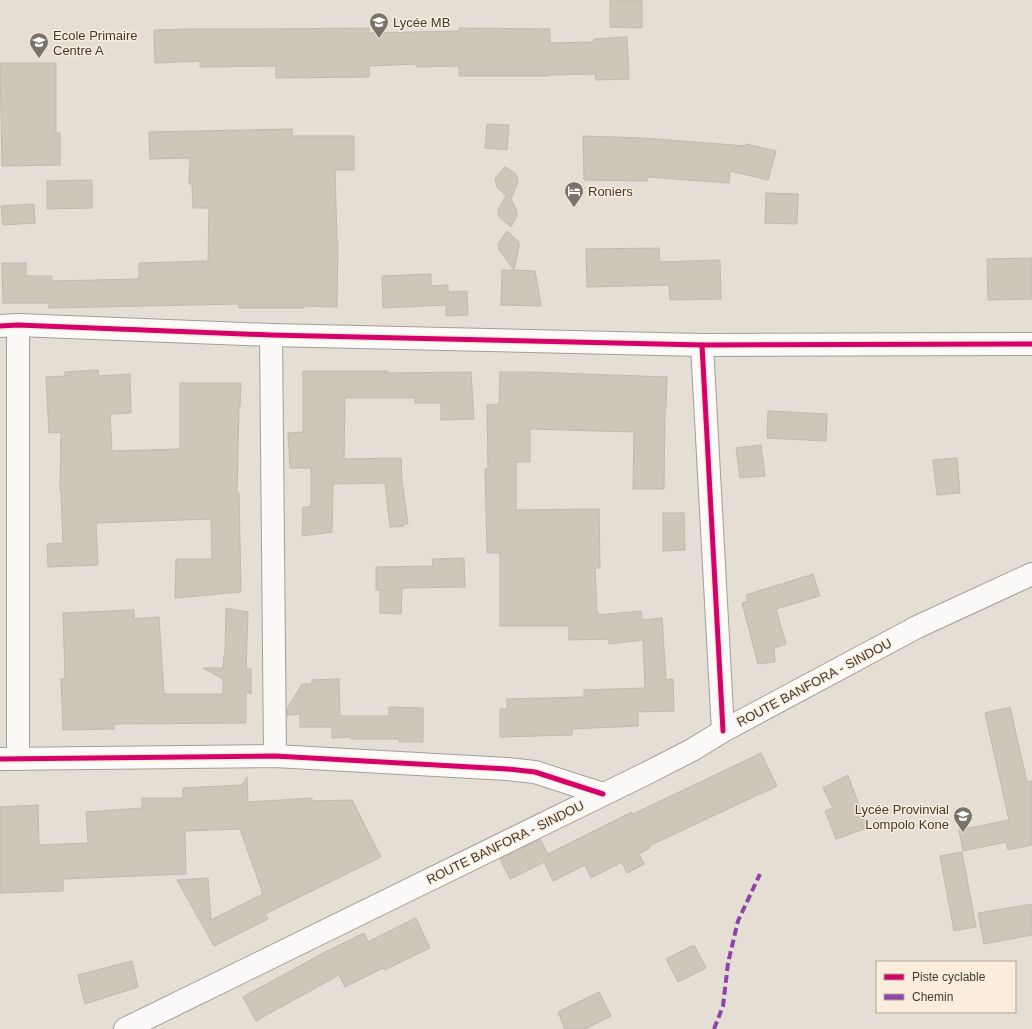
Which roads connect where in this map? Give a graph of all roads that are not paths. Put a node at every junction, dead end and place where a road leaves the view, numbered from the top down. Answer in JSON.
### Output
{"nodes":[{"id":1,"x":9,"y":325,"type":"edge"},
{"id":2,"x":271,"y":335,"type":"junction"},
{"id":3,"x":1032,"y":344,"type":"edge"},
{"id":4,"x":702,"y":345,"type":"junction"},
{"id":5,"x":1032,"y":574,"type":"edge"},
{"id":6,"x":723,"y":731,"type":"junction"},
{"id":7,"x":275,"y":756,"type":"junction"},
{"id":8,"x":9,"y":759,"type":"edge"},
{"id":9,"x":603,"y":794,"type":"junction"},
{"id":10,"x":125,"y":1029,"type":"edge"}],
"edges":[{"from":1,"to":2,"type":"street"},
{"from":1,"to":8,"type":"street"},
{"from":2,"to":4,"type":"street"},
{"from":2,"to":7,"type":"street"},
{"from":3,"to":4,"type":"street"},
{"from":4,"to":6,"type":"street"},
{"from":5,"to":6,"type":"street","name":"ROUTE BANFORA - SINDOU"},
{"from":6,"to":9,"type":"street","name":"ROUTE BANFORA - SINDOU"},
{"from":7,"to":8,"type":"street"},
{"from":7,"to":9,"type":"street"},
{"from":9,"to":10,"type":"street","name":"ROUTE BANFORA - SINDOU"}]}
